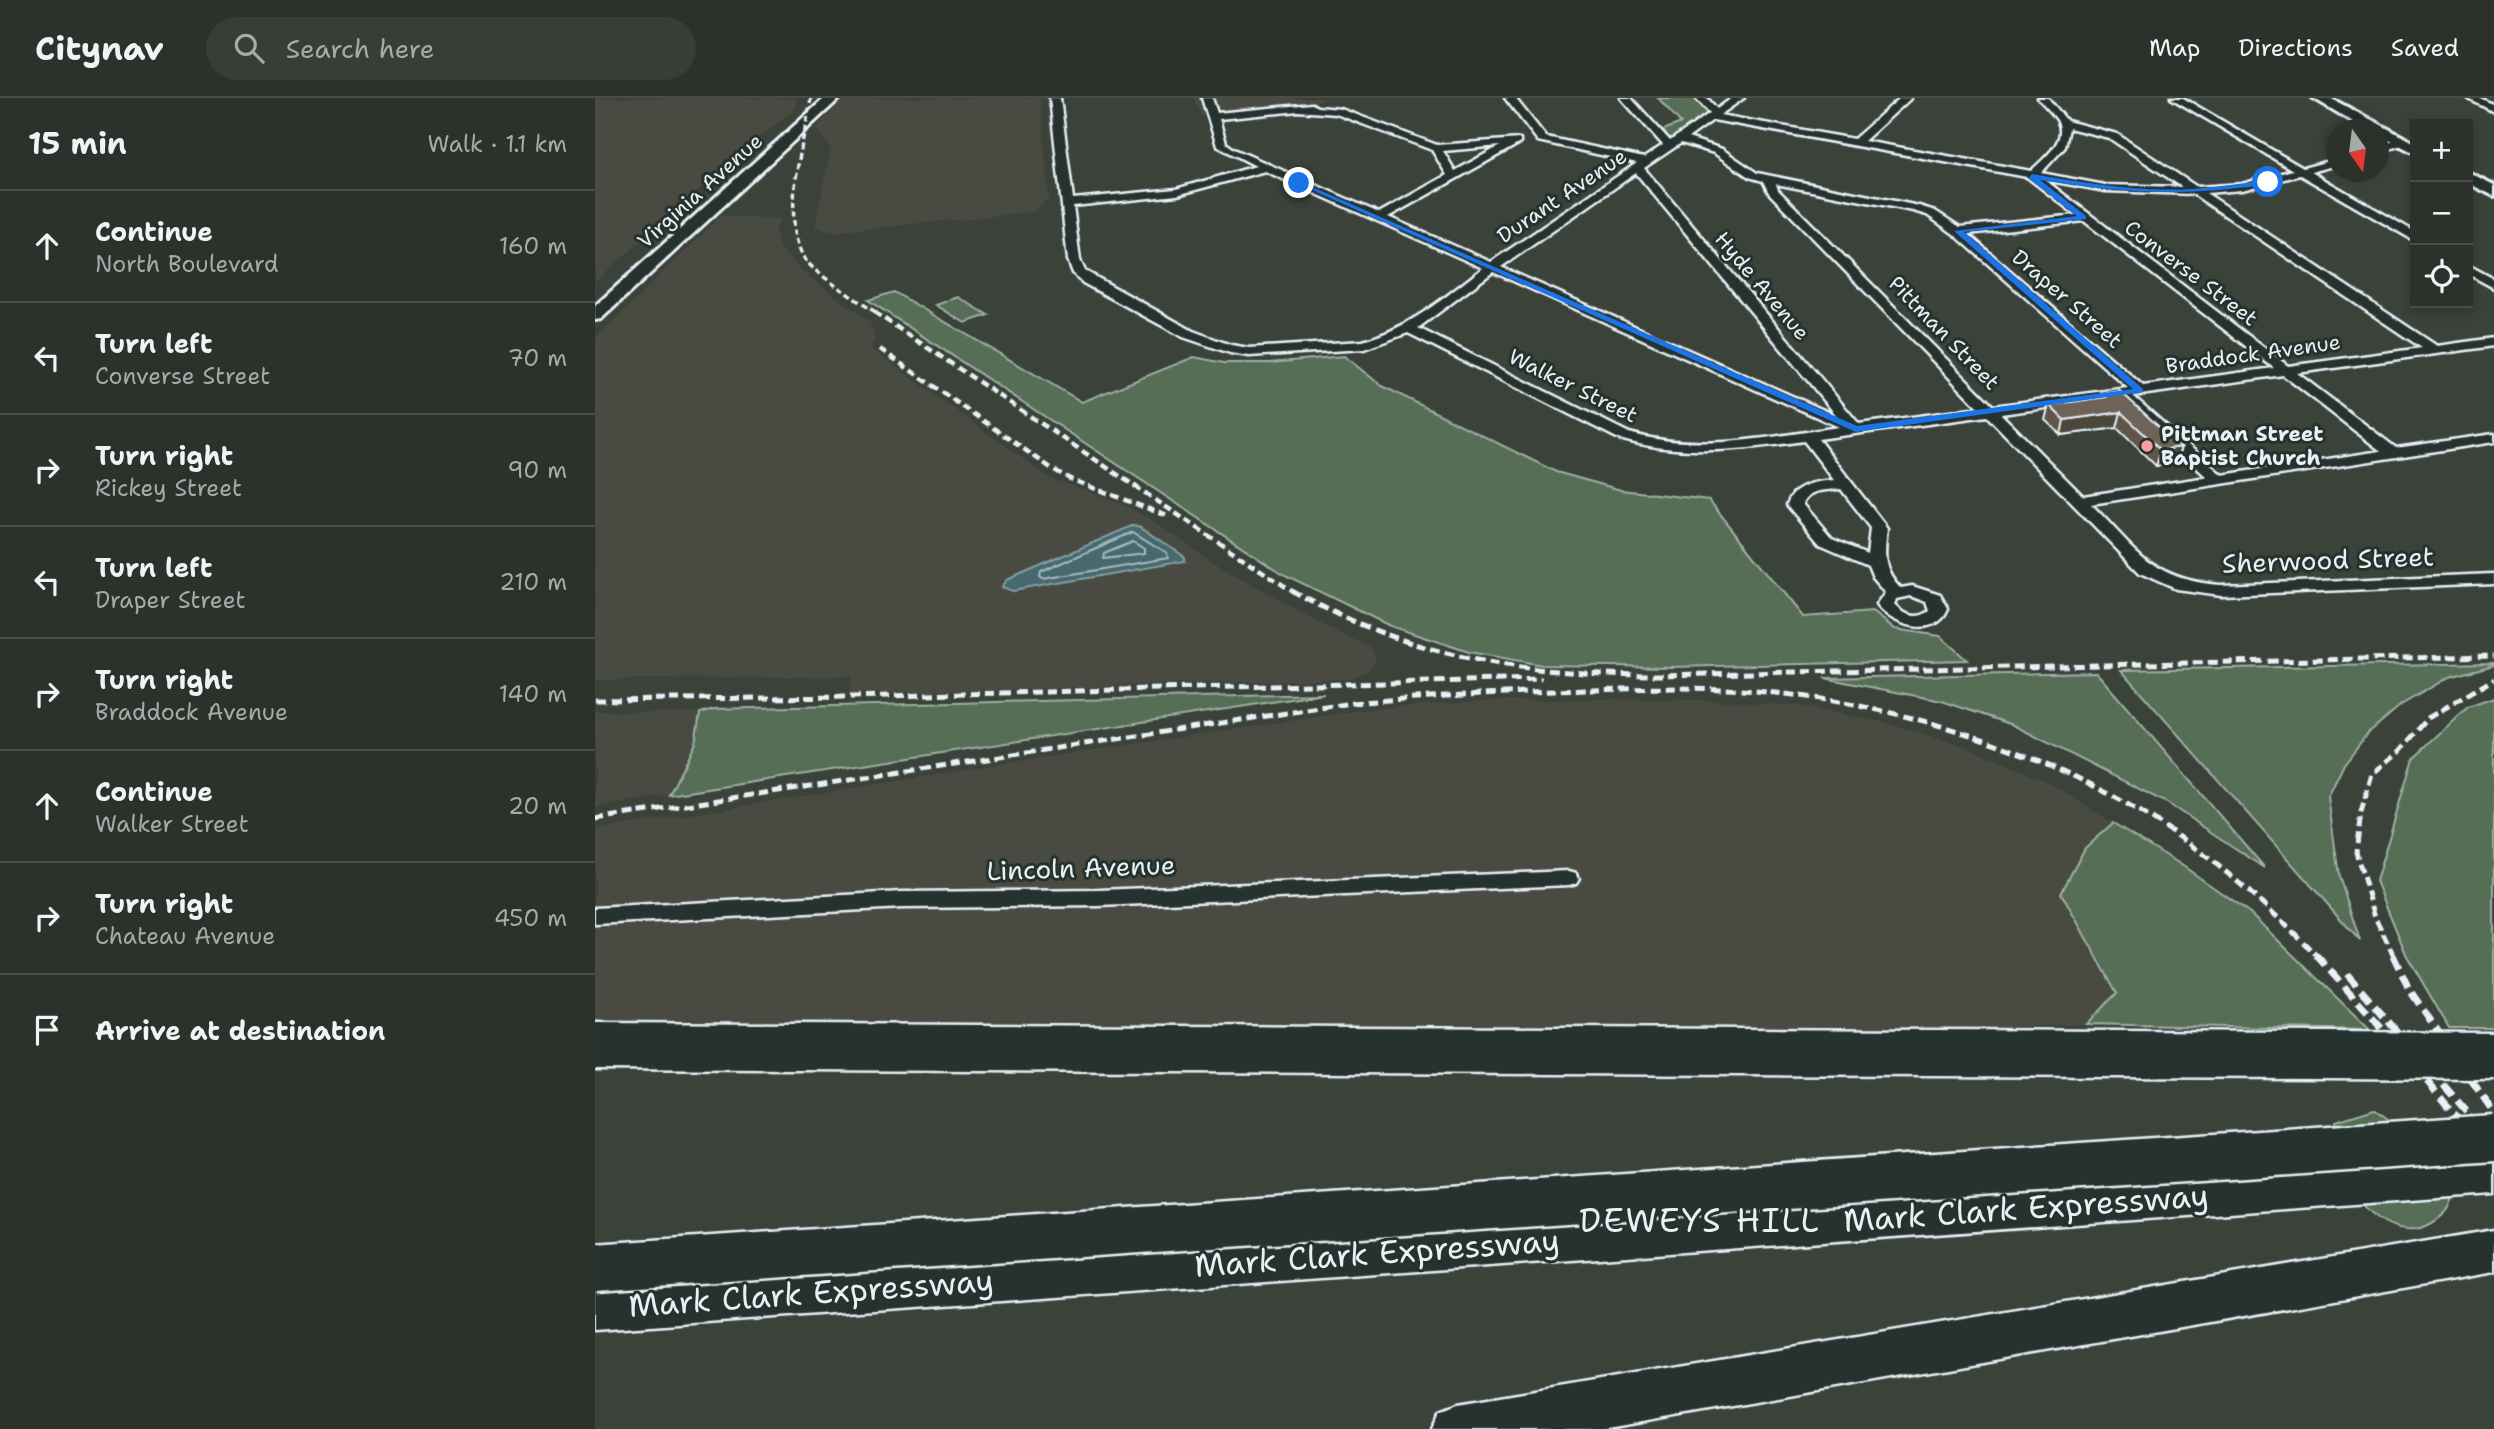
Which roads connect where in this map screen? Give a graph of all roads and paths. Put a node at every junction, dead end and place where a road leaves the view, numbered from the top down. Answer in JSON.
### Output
{"nodes":[{"id":1,"x":833,"y":98,"type":"edge"},
{"id":2,"x":1055,"y":98,"type":"edge"},
{"id":3,"x":1206,"y":98,"type":"edge"},
{"id":4,"x":1510,"y":98,"type":"edge"},
{"id":5,"x":1626,"y":98,"type":"edge"},
{"id":6,"x":1700,"y":98,"type":"edge"},
{"id":7,"x":1739,"y":98,"type":"edge"},
{"id":8,"x":1906,"y":98,"type":"edge"},
{"id":9,"x":2043,"y":98,"type":"edge"},
{"id":10,"x":2176,"y":98,"type":"edge"},
{"id":11,"x":2320,"y":98,"type":"edge"},
{"id":12,"x":2472,"y":98,"type":"edge"},
{"id":13,"x":1337,"y":105,"type":"edge"},
{"id":14,"x":2494,"y":109,"type":"edge"},
{"id":15,"x":1714,"y":115,"type":"junction"},
{"id":16,"x":1212,"y":117,"type":"junction"},
{"id":17,"x":2358,"y":119,"type":"edge"},
{"id":18,"x":2064,"y":123,"type":"junction"},
{"id":19,"x":2389,"y":136,"type":"edge"},
{"id":20,"x":1542,"y":139,"type":"junction"},
{"id":21,"x":1516,"y":141,"type":"junction"},
{"id":22,"x":2401,"y":142,"type":"junction"},
{"id":23,"x":1675,"y":143,"type":"junction"},
{"id":24,"x":1855,"y":144,"type":"junction"},
{"id":25,"x":2389,"y":146,"type":"edge"},
{"id":26,"x":2410,"y":146,"type":"edge"},
{"id":27,"x":1436,"y":148,"type":"junction"},
{"id":28,"x":1642,"y":165,"type":"junction"},
{"id":29,"x":2326,"y":165,"type":"edge"},
{"id":30,"x":1266,"y":167,"type":"junction"},
{"id":31,"x":2305,"y":171,"type":"junction"},
{"id":32,"x":1453,"y":175,"type":"junction"},
{"id":33,"x":2032,"y":176,"type":"junction"},
{"id":34,"x":1768,"y":179,"type":"junction"},
{"id":35,"x":2473,"y":180,"type":"edge"},
{"id":36,"x":2193,"y":191,"type":"junction"},
{"id":37,"x":2494,"y":191,"type":"edge"},
{"id":38,"x":1069,"y":203,"type":"junction"},
{"id":39,"x":1378,"y":218,"type":"junction"},
{"id":40,"x":2083,"y":218,"type":"junction"},
{"id":41,"x":1958,"y":231,"type":"junction"},
{"id":42,"x":2410,"y":234,"type":"edge"},
{"id":43,"x":1491,"y":268,"type":"junction"},
{"id":44,"x":2473,"y":272,"type":"edge"},
{"id":45,"x":2494,"y":284,"type":"edge"},
{"id":46,"x":595,"y":315,"type":"edge"},
{"id":47,"x":1410,"y":329,"type":"junction"},
{"id":48,"x":2494,"y":342,"type":"edge"},
{"id":49,"x":2434,"y":350,"type":"junction"},
{"id":50,"x":2286,"y":370,"type":"junction"},
{"id":51,"x":2140,"y":391,"type":"junction"},
{"id":52,"x":2122,"y":393,"type":"junction"},
{"id":53,"x":1991,"y":411,"type":"junction"},
{"id":54,"x":1893,"y":425,"type":"joint"},
{"id":55,"x":1856,"y":429,"type":"junction"},
{"id":56,"x":1808,"y":436,"type":"junction"},
{"id":57,"x":2494,"y":438,"type":"edge"},
{"id":58,"x":2393,"y":453,"type":"junction"},
{"id":59,"x":2219,"y":480,"type":"junction"},
{"id":60,"x":1846,"y":484,"type":"junction"},
{"id":61,"x":2080,"y":501,"type":"junction"},
{"id":62,"x":1875,"y":562,"type":"junction"},
{"id":63,"x":2494,"y":579,"type":"edge"},
{"id":64,"x":2164,"y":581,"type":"joint"},
{"id":65,"x":1896,"y":593,"type":"dead end"},
{"id":66,"x":1569,"y":878,"type":"dead end"},
{"id":67,"x":595,"y":916,"type":"edge"},
{"id":68,"x":595,"y":1046,"type":"edge"},
{"id":69,"x":2494,"y":1056,"type":"edge"},
{"id":70,"x":2494,"y":1138,"type":"edge"},
{"id":71,"x":2494,"y":1175,"type":"edge"},
{"id":72,"x":2494,"y":1251,"type":"edge"},
{"id":73,"x":595,"y":1268,"type":"edge"},
{"id":74,"x":595,"y":1308,"type":"edge"},
{"id":75,"x":1458,"y":1429,"type":"edge"}],
"edges":[{"from":1,"to":46,"type":"main road","name":"Virginia Avenue"},
{"from":2,"to":38,"type":"street"},
{"from":3,"to":16,"type":"street"},
{"from":4,"to":20,"type":"street"},
{"from":5,"to":23,"type":"street"},
{"from":6,"to":15,"type":"street"},
{"from":7,"to":15,"type":"street","name":"Durant Avenue"},
{"from":8,"to":24,"type":"street"},
{"from":9,"to":18,"type":"street"},
{"from":10,"to":31,"type":"street"},
{"from":11,"to":17,"type":"main road"},
{"from":12,"to":14,"type":"street"},
{"from":13,"to":16,"type":"street"},
{"from":13,"to":27,"type":"street"},
{"from":15,"to":23,"type":"street","name":"Durant Avenue"},
{"from":15,"to":24,"type":"street"},
{"from":16,"to":30,"type":"street"},
{"from":18,"to":33,"type":"street"},
{"from":18,"to":36,"type":"street"},
{"from":19,"to":22,"type":"main road"},
{"from":20,"to":21,"type":"street"},
{"from":20,"to":28,"type":"street"},
{"from":21,"to":27,"type":"street"},
{"from":21,"to":32,"type":"street"},
{"from":22,"to":25,"type":"street"},
{"from":22,"to":26,"type":"main road"},
{"from":23,"to":28,"type":"street","name":"Durant Avenue"},
{"from":23,"to":34,"type":"street","name":"Pittman Street"},
{"from":24,"to":33,"type":"street"},
{"from":27,"to":32,"type":"street"},
{"from":28,"to":43,"type":"street","name":"Durant Avenue"},
{"from":28,"to":55,"type":"street","name":"Hyde Avenue"},
{"from":29,"to":31,"type":"street"},
{"from":30,"to":38,"type":"street"},
{"from":30,"to":39,"type":"street"},
{"from":31,"to":36,"type":"street"},
{"from":31,"to":42,"type":"street"},
{"from":32,"to":39,"type":"street"},
{"from":33,"to":36,"type":"street"},
{"from":33,"to":40,"type":"street","name":"Converse Street"},
{"from":34,"to":41,"type":"street","name":"Draper Street"},
{"from":34,"to":53,"type":"street","name":"Pittman Street"},
{"from":35,"to":37,"type":"main road"},
{"from":36,"to":49,"type":"street"},
{"from":38,"to":47,"type":"street","name":"Durant Avenue"},
{"from":39,"to":43,"type":"street"},
{"from":40,"to":41,"type":"street"},
{"from":40,"to":50,"type":"street","name":"Converse Street"},
{"from":41,"to":51,"type":"street","name":"Draper Street"},
{"from":43,"to":47,"type":"street","name":"Durant Avenue"},
{"from":43,"to":55,"type":"street"},
{"from":44,"to":45,"type":"street"},
{"from":47,"to":56,"type":"street","name":"Walker Street"},
{"from":48,"to":49,"type":"street","name":"Braddock Avenue"},
{"from":49,"to":50,"type":"street","name":"Braddock Avenue"},
{"from":50,"to":51,"type":"street","name":"Braddock Avenue"},
{"from":50,"to":58,"type":"street","name":"Converse Street"},
{"from":51,"to":52,"type":"street","name":"Braddock Avenue"},
{"from":52,"to":53,"type":"street","name":"Braddock Avenue"},
{"from":52,"to":59,"type":"street"},
{"from":53,"to":54,"type":"street","name":"Braddock Avenue"},
{"from":53,"to":61,"type":"street","name":"Pittman Street"},
{"from":54,"to":55,"type":"street","name":"Walker Street"},
{"from":55,"to":56,"type":"street","name":"Walker Street"},
{"from":56,"to":60,"type":"street"},
{"from":57,"to":58,"type":"street"},
{"from":58,"to":59,"type":"street"},
{"from":59,"to":61,"type":"street"},
{"from":60,"to":62,"type":"street"},
{"from":60,"to":62,"type":"street"},
{"from":61,"to":64,"type":"street","name":"Pittman Street"},
{"from":62,"to":65,"type":"street"},
{"from":63,"to":64,"type":"street","name":"Sherwood Street"},
{"from":66,"to":67,"type":"street","name":"Lincoln Avenue"},
{"from":68,"to":69,"type":"highway","bridge":true},
{"from":70,"to":73,"type":"highway","name":"Mark Clark Expressway","bridge":true},
{"from":71,"to":74,"type":"highway","name":"Mark Clark Expressway"},
{"from":72,"to":75,"type":"highway"}]}
